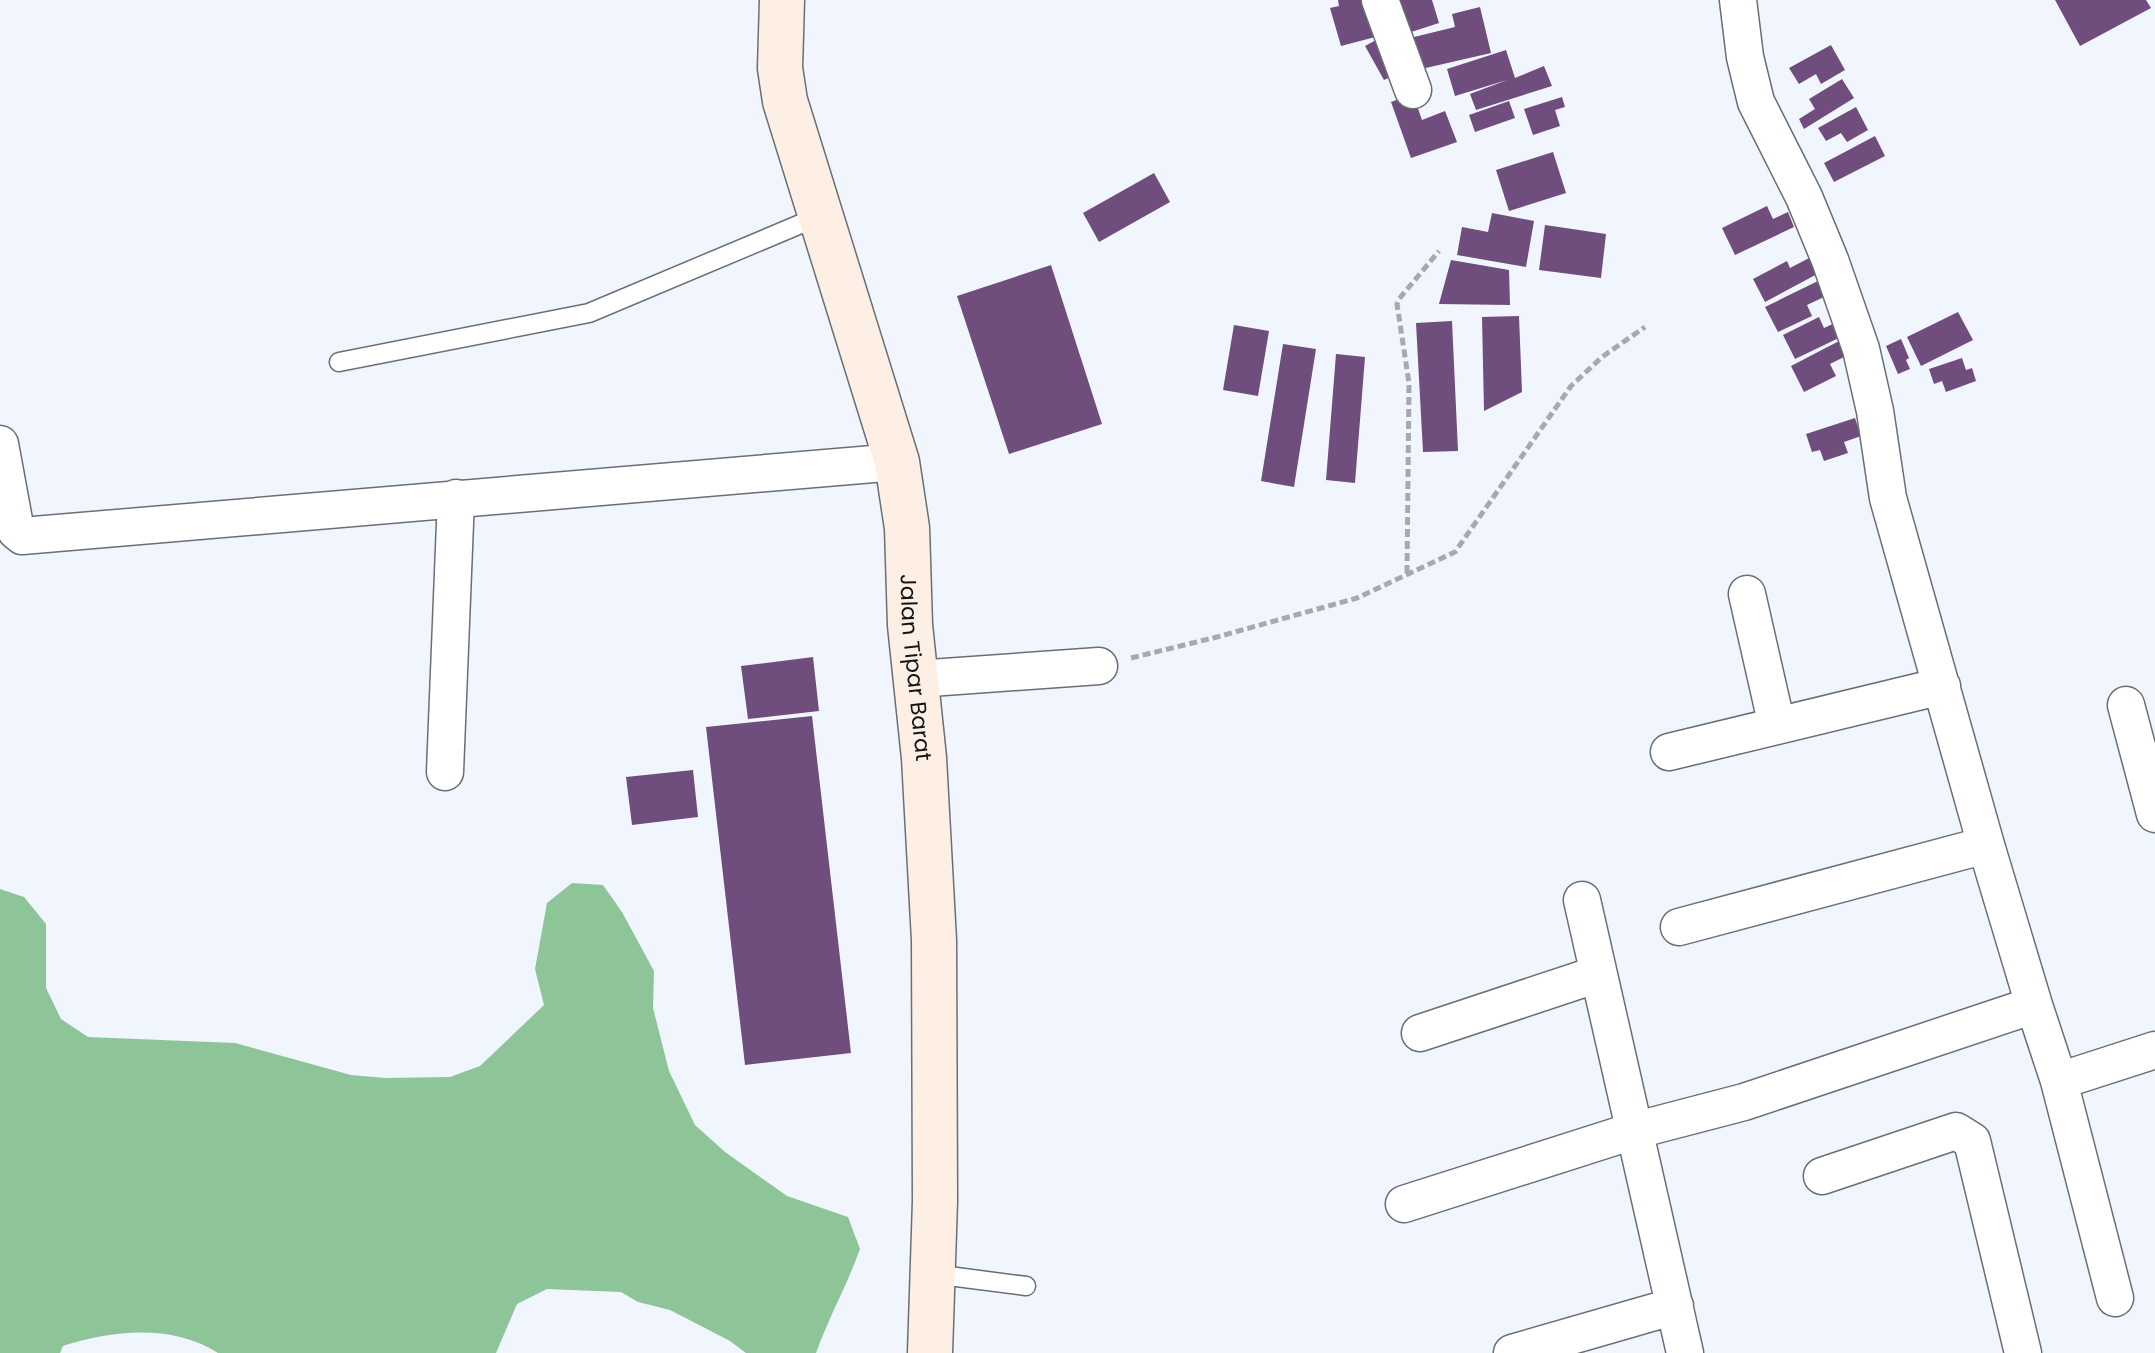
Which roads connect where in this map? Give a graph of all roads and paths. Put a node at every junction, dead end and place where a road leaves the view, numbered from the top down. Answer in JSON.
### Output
{"nodes":[{"id":1,"x":782,"y":0,"type":"edge"},
{"id":2,"x":1380,"y":0,"type":"edge"},
{"id":3,"x":1738,"y":0,"type":"edge"},
{"id":4,"x":1413,"y":90,"type":"dead end"},
{"id":5,"x":822,"y":215,"type":"junction"},
{"id":6,"x":1439,"y":251,"type":"dead end"},
{"id":7,"x":1645,"y":327,"type":"dead end"},
{"id":8,"x":339,"y":362,"type":"dead end"},
{"id":9,"x":0,"y":444,"type":"edge"},
{"id":10,"x":897,"y":462,"type":"junction"},
{"id":11,"x":456,"y":498,"type":"junction"},
{"id":12,"x":1407,"y":573,"type":"junction"},
{"id":13,"x":1747,"y":594,"type":"dead end"},
{"id":14,"x":1099,"y":666,"type":"joint"},
{"id":15,"x":916,"y":679,"type":"junction"},
{"id":16,"x":1942,"y":686,"type":"junction"},
{"id":17,"x":2126,"y":705,"type":"dead end"},
{"id":18,"x":1777,"y":726,"type":"junction"},
{"id":19,"x":1669,"y":752,"type":"dead end"},
{"id":20,"x":445,"y":772,"type":"dead end"},
{"id":21,"x":2155,"y":814,"type":"edge"},
{"id":22,"x":1986,"y":845,"type":"junction"},
{"id":23,"x":1582,"y":900,"type":"dead end"},
{"id":24,"x":1679,"y":927,"type":"dead end"},
{"id":25,"x":1598,"y":974,"type":"junction"},
{"id":26,"x":2034,"y":1005,"type":"junction"},
{"id":27,"x":1420,"y":1033,"type":"dead end"},
{"id":28,"x":2155,"y":1050,"type":"edge"},
{"id":29,"x":2059,"y":1081,"type":"junction"},
{"id":30,"x":1633,"y":1131,"type":"junction"},
{"id":31,"x":1822,"y":1176,"type":"dead end"},
{"id":32,"x":1404,"y":1204,"type":"dead end"},
{"id":33,"x":933,"y":1274,"type":"junction"},
{"id":34,"x":1026,"y":1286,"type":"dead end"},
{"id":35,"x":2115,"y":1298,"type":"dead end"},
{"id":36,"x":1675,"y":1306,"type":"junction"},
{"id":37,"x":930,"y":1353,"type":"edge"},
{"id":38,"x":1512,"y":1353,"type":"edge"},
{"id":39,"x":1685,"y":1353,"type":"edge"},
{"id":40,"x":2023,"y":1353,"type":"edge"}],
"edges":[{"from":1,"to":5,"type":"street","name":"Jalan Tipar Barat"},
{"from":2,"to":4,"type":"street"},
{"from":3,"to":16,"type":"street"},
{"from":5,"to":8,"type":"lane"},
{"from":5,"to":10,"type":"street","name":"Jalan Tipar Barat"},
{"from":6,"to":12,"type":"path"},
{"from":7,"to":12,"type":"path"},
{"from":9,"to":11,"type":"street"},
{"from":10,"to":11,"type":"street"},
{"from":10,"to":15,"type":"street","name":"Jalan Tipar Barat"},
{"from":11,"to":20,"type":"street"},
{"from":12,"to":14,"type":"path"},
{"from":13,"to":18,"type":"street"},
{"from":14,"to":15,"type":"street"},
{"from":15,"to":33,"type":"street","name":"Jalan Tipar Barat"},
{"from":16,"to":18,"type":"street"},
{"from":16,"to":22,"type":"street"},
{"from":17,"to":21,"type":"street"},
{"from":18,"to":19,"type":"street"},
{"from":22,"to":24,"type":"street"},
{"from":22,"to":26,"type":"street"},
{"from":23,"to":25,"type":"street"},
{"from":25,"to":27,"type":"street"},
{"from":25,"to":30,"type":"street"},
{"from":26,"to":29,"type":"street"},
{"from":26,"to":30,"type":"street"},
{"from":28,"to":29,"type":"street"},
{"from":29,"to":35,"type":"street"},
{"from":30,"to":32,"type":"street"},
{"from":30,"to":36,"type":"street"},
{"from":31,"to":40,"type":"street"},
{"from":33,"to":34,"type":"lane"},
{"from":33,"to":37,"type":"street","name":"Jalan Tipar Barat"},
{"from":36,"to":38,"type":"street"},
{"from":36,"to":39,"type":"street"}]}
